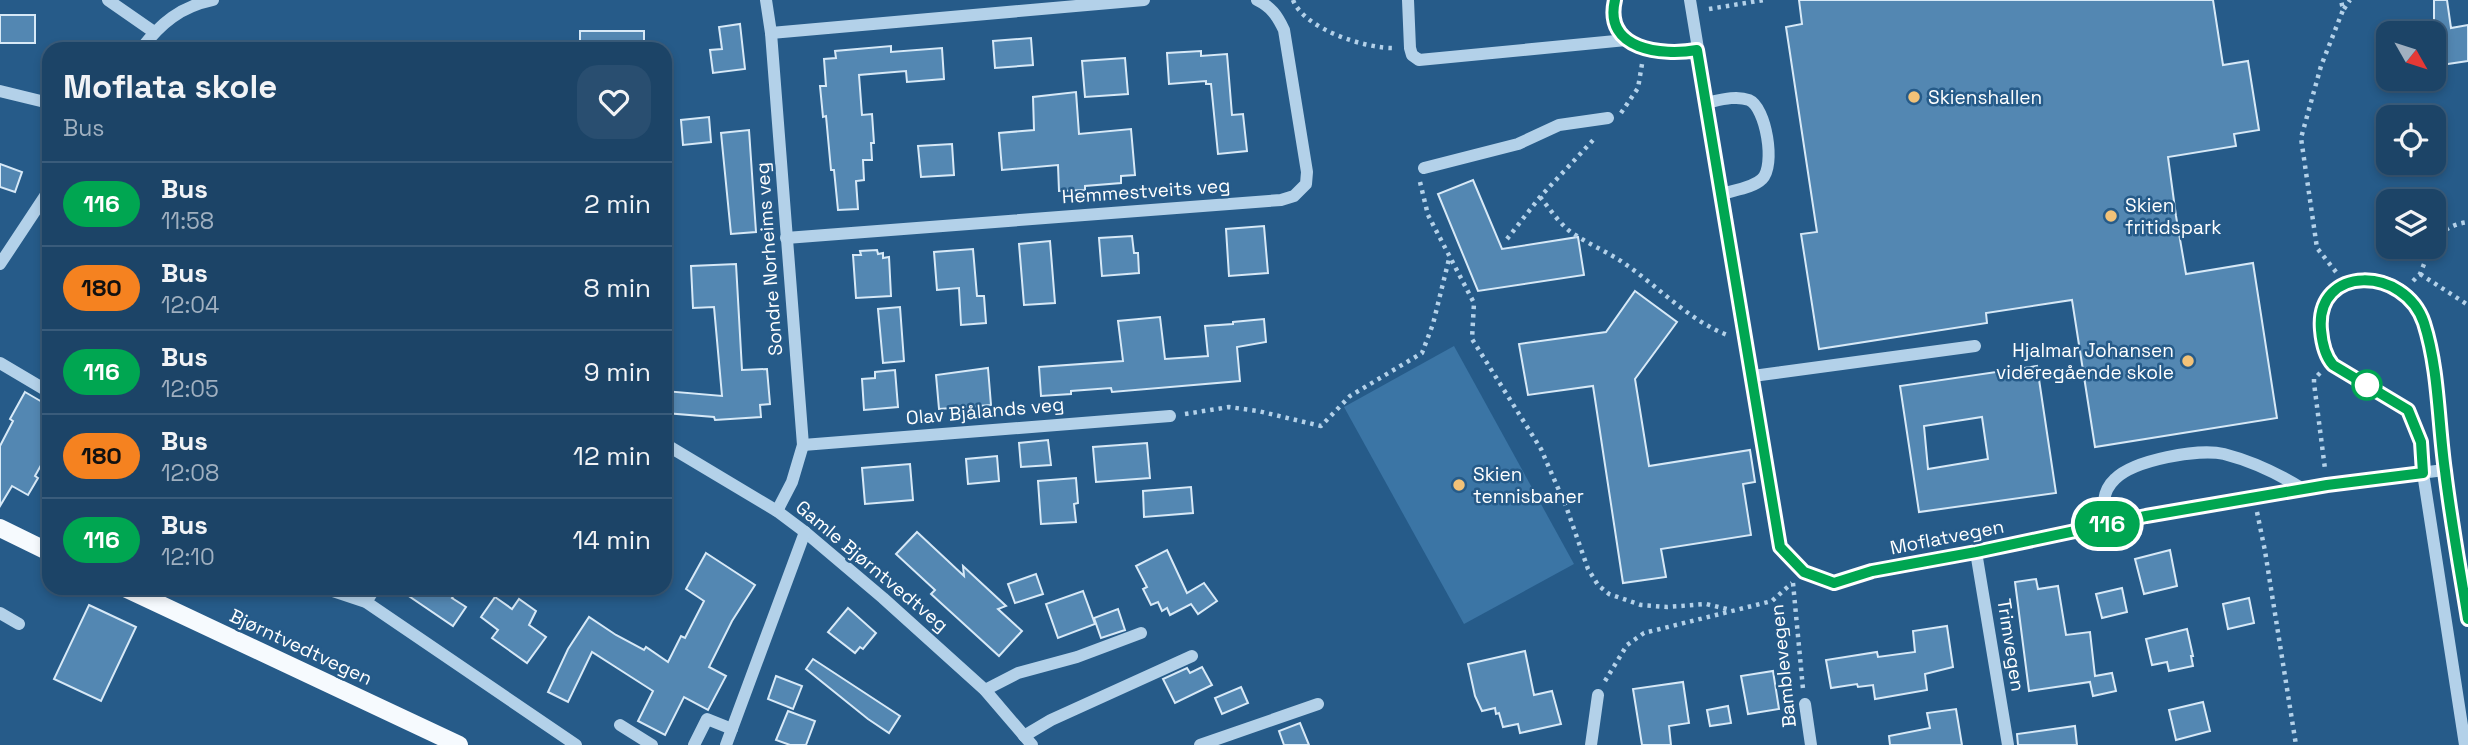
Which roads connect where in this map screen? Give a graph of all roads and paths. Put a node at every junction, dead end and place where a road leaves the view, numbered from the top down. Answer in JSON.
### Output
{"nodes":[{"id":1,"x":108,"y":0,"type":"edge"},
{"id":2,"x":213,"y":0,"type":"edge"},
{"id":3,"x":766,"y":0,"type":"edge"},
{"id":4,"x":1144,"y":0,"type":"edge"},
{"id":5,"x":1256,"y":0,"type":"edge"},
{"id":6,"x":1293,"y":0,"type":"edge"},
{"id":7,"x":1408,"y":0,"type":"edge"},
{"id":8,"x":1615,"y":0,"type":"edge"},
{"id":9,"x":1764,"y":0,"type":"edge"},
{"id":10,"x":2342,"y":0,"type":"edge"},
{"id":11,"x":2350,"y":0,"type":"edge"},
{"id":12,"x":1692,"y":6,"type":"edge"},
{"id":13,"x":2343,"y":10,"type":"junction"},
{"id":14,"x":154,"y":32,"type":"junction"},
{"id":15,"x":771,"y":33,"type":"junction"},
{"id":16,"x":1626,"y":40,"type":"junction"},
{"id":17,"x":146,"y":42,"type":"edge"},
{"id":18,"x":1410,"y":48,"type":"junction"},
{"id":19,"x":1649,"y":49,"type":"junction"},
{"id":20,"x":1697,"y":50,"type":"junction"},
{"id":21,"x":0,"y":91,"type":"edge"},
{"id":22,"x":42,"y":101,"type":"edge"},
{"id":23,"x":1706,"y":103,"type":"junction"},
{"id":24,"x":1608,"y":118,"type":"junction"},
{"id":25,"x":1424,"y":168,"type":"joint"},
{"id":26,"x":1722,"y":194,"type":"junction"},
{"id":27,"x":1540,"y":197,"type":"junction"},
{"id":28,"x":42,"y":201,"type":"edge"},
{"id":29,"x":2468,"y":222,"type":"edge"},
{"id":30,"x":2446,"y":230,"type":"edge"},
{"id":31,"x":786,"y":238,"type":"junction"},
{"id":32,"x":1507,"y":239,"type":"dead end"},
{"id":33,"x":1449,"y":258,"type":"junction"},
{"id":34,"x":2426,"y":259,"type":"edge"},
{"id":35,"x":0,"y":264,"type":"edge"},
{"id":36,"x":2420,"y":274,"type":"junction"},
{"id":37,"x":2345,"y":284,"type":"junction"},
{"id":38,"x":2402,"y":291,"type":"junction"},
{"id":39,"x":2468,"y":304,"type":"edge"},
{"id":40,"x":1748,"y":342,"type":"junction"},
{"id":41,"x":1975,"y":346,"type":"dead end"},
{"id":42,"x":0,"y":363,"type":"edge"},
{"id":43,"x":2331,"y":363,"type":"junction"},
{"id":44,"x":1753,"y":376,"type":"junction"},
{"id":45,"x":42,"y":387,"type":"edge"},
{"id":46,"x":1170,"y":416,"type":"joint"},
{"id":47,"x":803,"y":445,"type":"junction"},
{"id":48,"x":672,"y":448,"type":"edge"},
{"id":49,"x":2444,"y":470,"type":"junction"},
{"id":50,"x":2423,"y":473,"type":"junction"},
{"id":51,"x":2326,"y":475,"type":"dead end"},
{"id":52,"x":2303,"y":489,"type":"junction"},
{"id":53,"x":777,"y":511,"type":"junction"},
{"id":54,"x":2256,"y":512,"type":"dead end"},
{"id":55,"x":2105,"y":524,"type":"junction"},
{"id":56,"x":0,"y":528,"type":"edge"},
{"id":57,"x":805,"y":533,"type":"junction"},
{"id":58,"x":42,"y":549,"type":"edge"},
{"id":59,"x":1976,"y":552,"type":"junction"},
{"id":60,"x":140,"y":595,"type":"edge"},
{"id":61,"x":345,"y":595,"type":"edge"},
{"id":62,"x":370,"y":595,"type":"edge"},
{"id":63,"x":366,"y":602,"type":"junction"},
{"id":64,"x":1731,"y":610,"type":"junction"},
{"id":65,"x":0,"y":613,"type":"edge"},
{"id":66,"x":2468,"y":620,"type":"edge"},
{"id":67,"x":19,"y":624,"type":"dead end"},
{"id":68,"x":1141,"y":633,"type":"dead end"},
{"id":69,"x":1192,"y":656,"type":"dead end"},
{"id":70,"x":985,"y":690,"type":"junction"},
{"id":71,"x":1598,"y":695,"type":"joint"},
{"id":72,"x":2464,"y":699,"type":"edge"},
{"id":73,"x":1318,"y":704,"type":"dead end"},
{"id":74,"x":1805,"y":704,"type":"joint"},
{"id":75,"x":620,"y":725,"type":"dead end"},
{"id":76,"x":732,"y":729,"type":"junction"},
{"id":77,"x":1028,"y":740,"type":"edge"},
{"id":78,"x":459,"y":745,"type":"edge"},
{"id":79,"x":576,"y":745,"type":"edge"},
{"id":80,"x":652,"y":745,"type":"edge"},
{"id":81,"x":694,"y":745,"type":"edge"},
{"id":82,"x":726,"y":745,"type":"edge"},
{"id":83,"x":1200,"y":745,"type":"edge"},
{"id":84,"x":1591,"y":745,"type":"edge"},
{"id":85,"x":1811,"y":745,"type":"edge"},
{"id":86,"x":2008,"y":745,"type":"edge"},
{"id":87,"x":2297,"y":745,"type":"edge"},
{"id":88,"x":2465,"y":745,"type":"edge"}],
"edges":[{"from":1,"to":14,"type":"street"},
{"from":2,"to":14,"type":"street"},
{"from":3,"to":15,"type":"street","name":"Sondre Norheims veg"},
{"from":4,"to":15,"type":"street"},
{"from":5,"to":31,"type":"street","name":"Hemmestveits veg"},
{"from":6,"to":18,"type":"path"},
{"from":7,"to":18,"type":"street"},
{"from":8,"to":16,"type":"street"},
{"from":9,"to":12,"type":"path"},
{"from":10,"to":13,"type":"path"},
{"from":11,"to":13,"type":"path"},
{"from":12,"to":20,"type":"street","name":"Moflatvegen"},
{"from":13,"to":37,"type":"path"},
{"from":14,"to":17,"type":"street"},
{"from":15,"to":31,"type":"street","name":"Sondre Norheims veg"},
{"from":16,"to":18,"type":"street"},
{"from":16,"to":19,"type":"street"},
{"from":19,"to":20,"type":"street"},
{"from":19,"to":24,"type":"path"},
{"from":20,"to":23,"type":"street","name":"Moflatvegen"},
{"from":21,"to":22,"type":"street"},
{"from":23,"to":26,"type":"street","name":"Moflatvegen"},
{"from":23,"to":26,"type":"street"},
{"from":24,"to":25,"type":"street"},
{"from":24,"to":27,"type":"path"},
{"from":25,"to":33,"type":"path"},
{"from":26,"to":40,"type":"street","name":"Moflatvegen"},
{"from":27,"to":32,"type":"path"},
{"from":27,"to":40,"type":"path"},
{"from":28,"to":35,"type":"street"},
{"from":29,"to":30,"type":"path"},
{"from":31,"to":47,"type":"street","name":"Sondre Norheims veg"},
{"from":33,"to":46,"type":"path"},
{"from":33,"to":64,"type":"path"},
{"from":34,"to":36,"type":"path"},
{"from":36,"to":38,"type":"path"},
{"from":36,"to":39,"type":"path"},
{"from":37,"to":38,"type":"street"},
{"from":37,"to":43,"type":"street"},
{"from":38,"to":49,"type":"street"},
{"from":40,"to":44,"type":"street","name":"Moflatvegen"},
{"from":41,"to":44,"type":"street"},
{"from":42,"to":45,"type":"street"},
{"from":43,"to":50,"type":"street"},
{"from":43,"to":51,"type":"path"},
{"from":44,"to":59,"type":"street","name":"Moflatvegen"},
{"from":46,"to":47,"type":"street","name":"Olav Bjålands veg"},
{"from":47,"to":53,"type":"street","name":"Sondre Norheims veg"},
{"from":48,"to":53,"type":"street","name":"Gamle Bjørntvedtveg"},
{"from":49,"to":50,"type":"street","name":"Moflatvegen"},
{"from":49,"to":66,"type":"street"},
{"from":50,"to":52,"type":"street","name":"Moflatvegen"},
{"from":50,"to":72,"type":"street"},
{"from":52,"to":55,"type":"street","name":"Moflatvegen"},
{"from":52,"to":55,"type":"street"},
{"from":53,"to":57,"type":"street","name":"Gamle Bjørntvedtveg"},
{"from":54,"to":87,"type":"path"},
{"from":55,"to":59,"type":"street","name":"Moflatvegen"},
{"from":56,"to":58,"type":"main road"},
{"from":57,"to":70,"type":"street","name":"Gamle Bjørntvedtveg"},
{"from":57,"to":76,"type":"street"},
{"from":59,"to":86,"type":"street","name":"Trimvegen"},
{"from":60,"to":78,"type":"main road","name":"Bjørntvedtvegen"},
{"from":61,"to":63,"type":"street"},
{"from":62,"to":63,"type":"street"},
{"from":63,"to":79,"type":"street"},
{"from":64,"to":71,"type":"path"},
{"from":64,"to":74,"type":"path","name":"Bamblevegen"},
{"from":65,"to":67,"type":"street"},
{"from":68,"to":70,"type":"street"},
{"from":69,"to":77,"type":"street"},
{"from":70,"to":77,"type":"street","name":"Gamle Bjørntvedtveg"},
{"from":71,"to":84,"type":"street"},
{"from":72,"to":88,"type":"street"},
{"from":73,"to":83,"type":"street"},
{"from":74,"to":85,"type":"street","name":"Bamblevegen"},
{"from":75,"to":80,"type":"street"},
{"from":76,"to":81,"type":"street"},
{"from":76,"to":82,"type":"street"}]}
